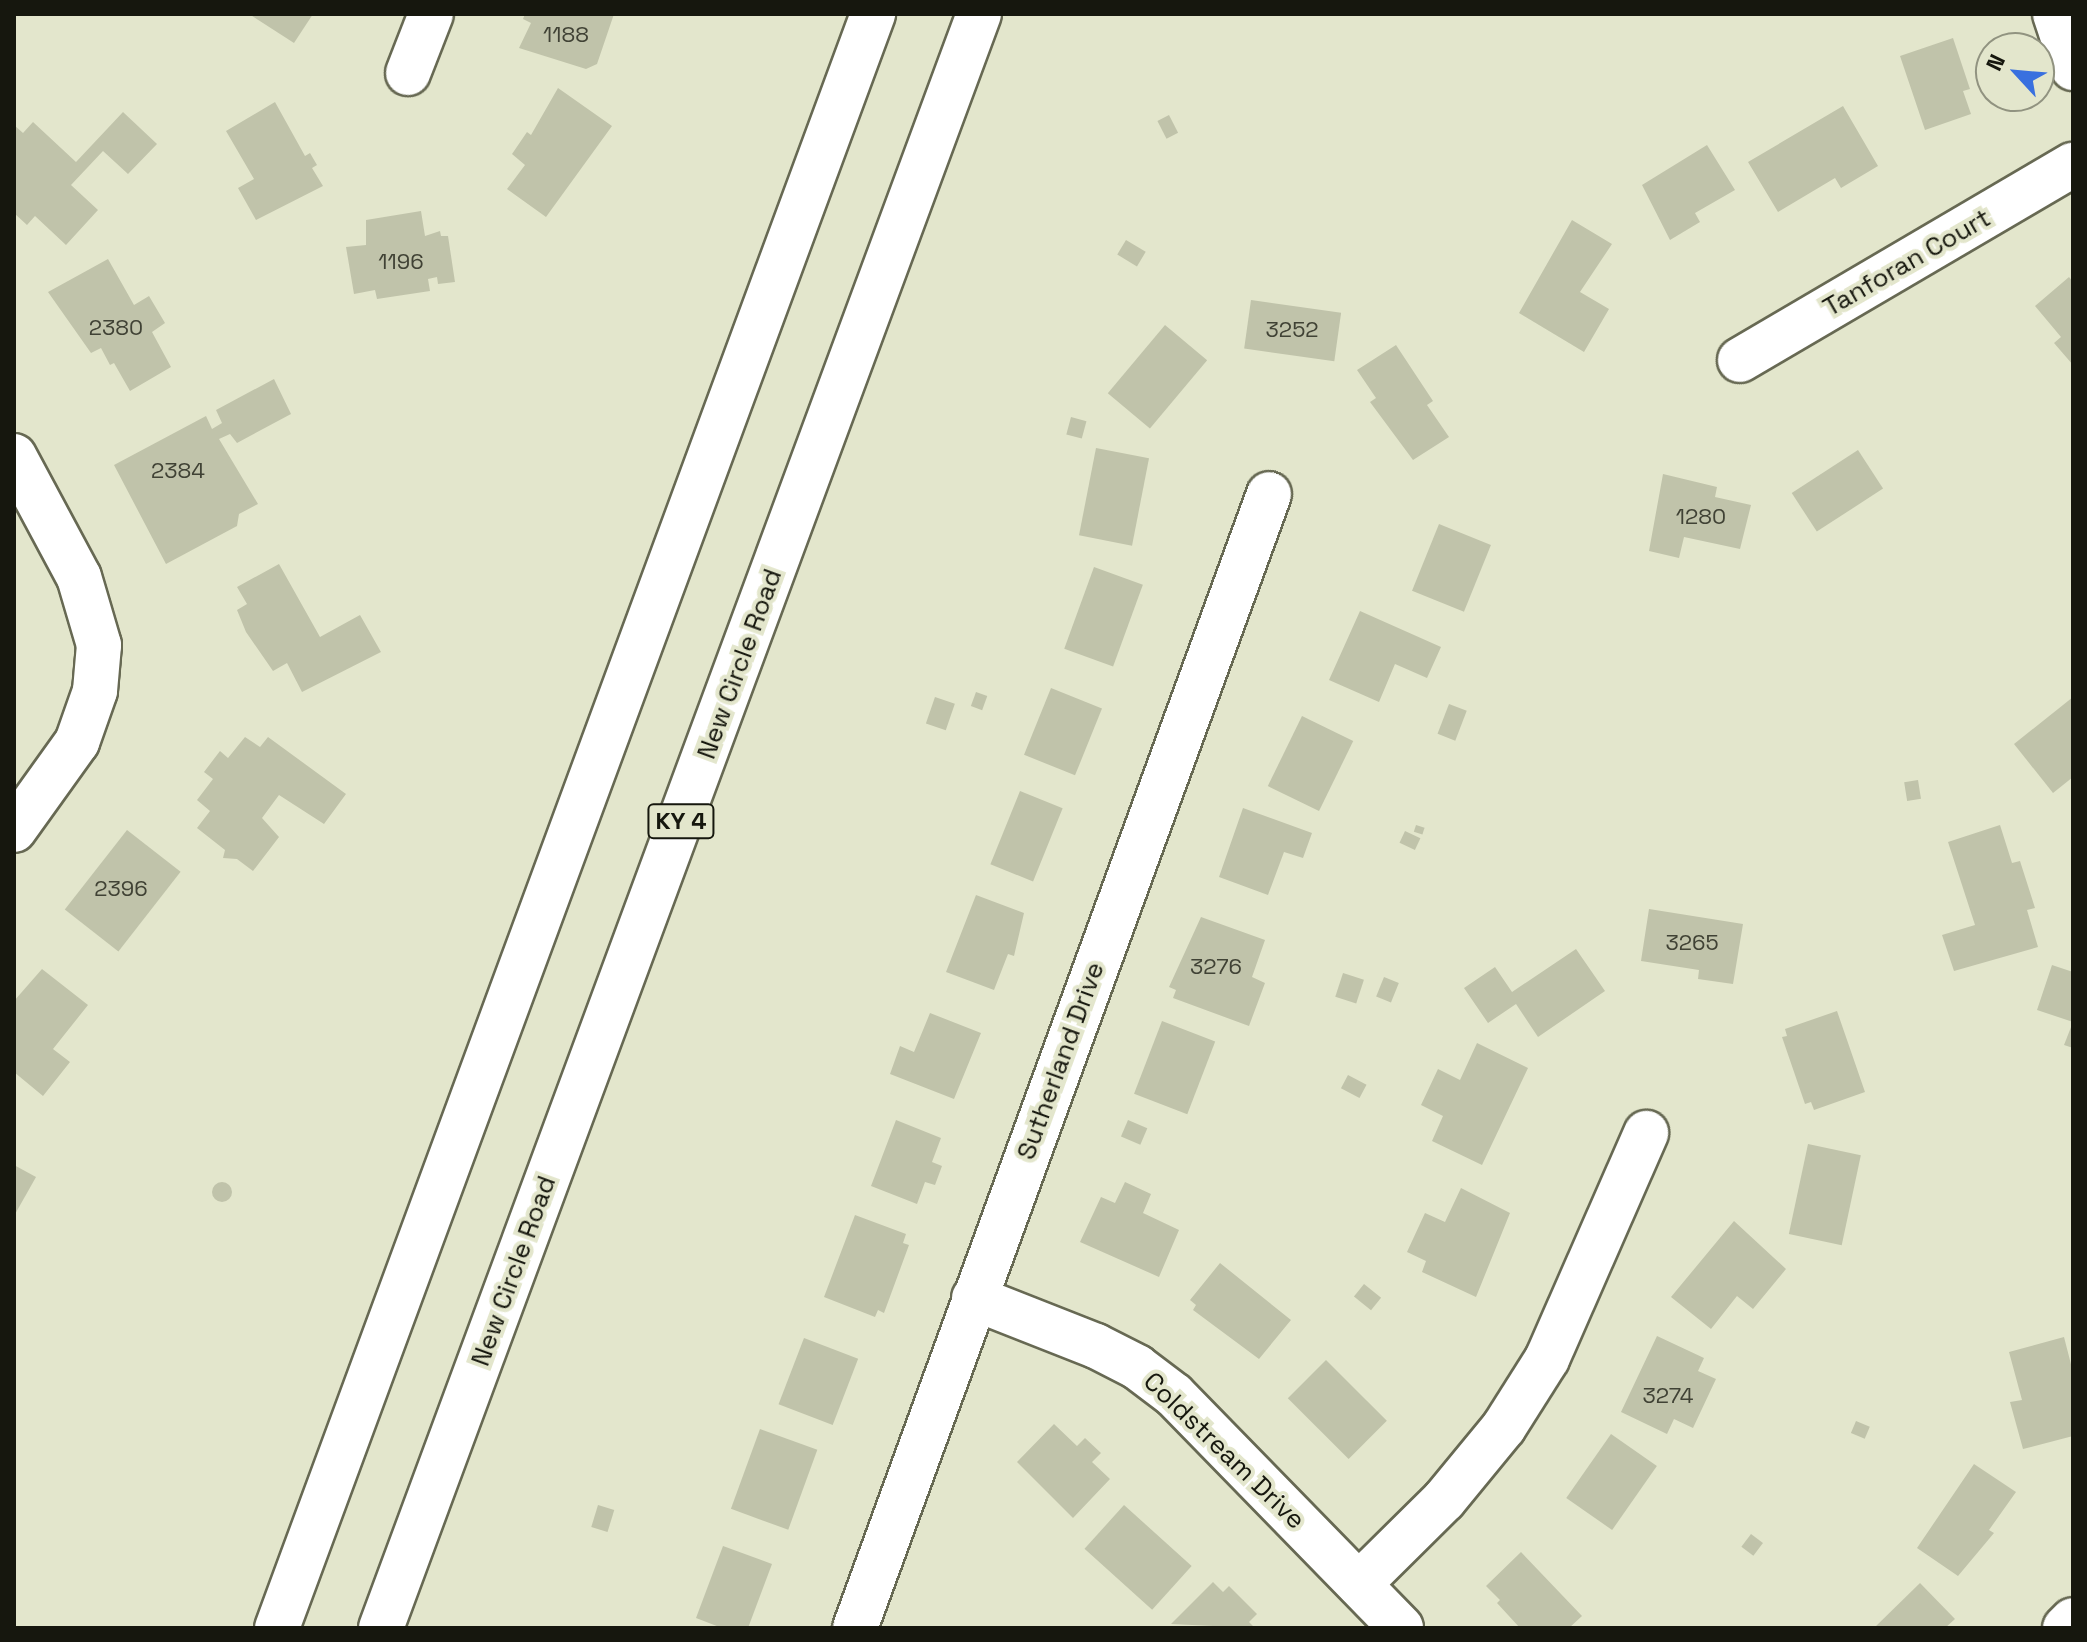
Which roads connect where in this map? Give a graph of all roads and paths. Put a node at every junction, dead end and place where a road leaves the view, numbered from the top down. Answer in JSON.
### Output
{"nodes":[{"id":1,"x":431,"y":14,"type":"edge"},
{"id":2,"x":873,"y":14,"type":"edge"},
{"id":3,"x":979,"y":14,"type":"edge"},
{"id":4,"x":2055,"y":14,"type":"edge"},
{"id":5,"x":2073,"y":68,"type":"edge"},
{"id":6,"x":408,"y":73,"type":"dead end"},
{"id":7,"x":2073,"y":165,"type":"edge"},
{"id":8,"x":1740,"y":360,"type":"dead end"},
{"id":9,"x":14,"y":456,"type":"edge"},
{"id":10,"x":1269,"y":494,"type":"dead end"},
{"id":11,"x":14,"y":830,"type":"edge"},
{"id":12,"x":1646,"y":1133,"type":"dead end"},
{"id":13,"x":974,"y":1298,"type":"junction"},
{"id":14,"x":1359,"y":1584,"type":"junction"},
{"id":15,"x":2073,"y":1620,"type":"edge"},
{"id":16,"x":277,"y":1628,"type":"edge"},
{"id":17,"x":381,"y":1628,"type":"edge"},
{"id":18,"x":855,"y":1628,"type":"edge"},
{"id":19,"x":1401,"y":1628,"type":"edge"},
{"id":20,"x":2065,"y":1628,"type":"edge"}],
"edges":[{"from":1,"to":6,"type":"main road"},
{"from":2,"to":16,"type":"main road"},
{"from":3,"to":17,"type":"main road","name":"New Circle Road","number":"KY 4"},
{"from":4,"to":5,"type":"main road"},
{"from":7,"to":8,"type":"main road","name":"Tanforan Court"},
{"from":9,"to":11,"type":"main road"},
{"from":10,"to":13,"type":"main road","name":"Sutherland Drive"},
{"from":12,"to":14,"type":"main road"},
{"from":13,"to":14,"type":"main road","name":"Coldstream Drive"},
{"from":13,"to":18,"type":"main road","name":"Sutherland Drive"},
{"from":14,"to":19,"type":"main road","name":"Coldstream Drive"},
{"from":15,"to":20,"type":"main road"}]}
